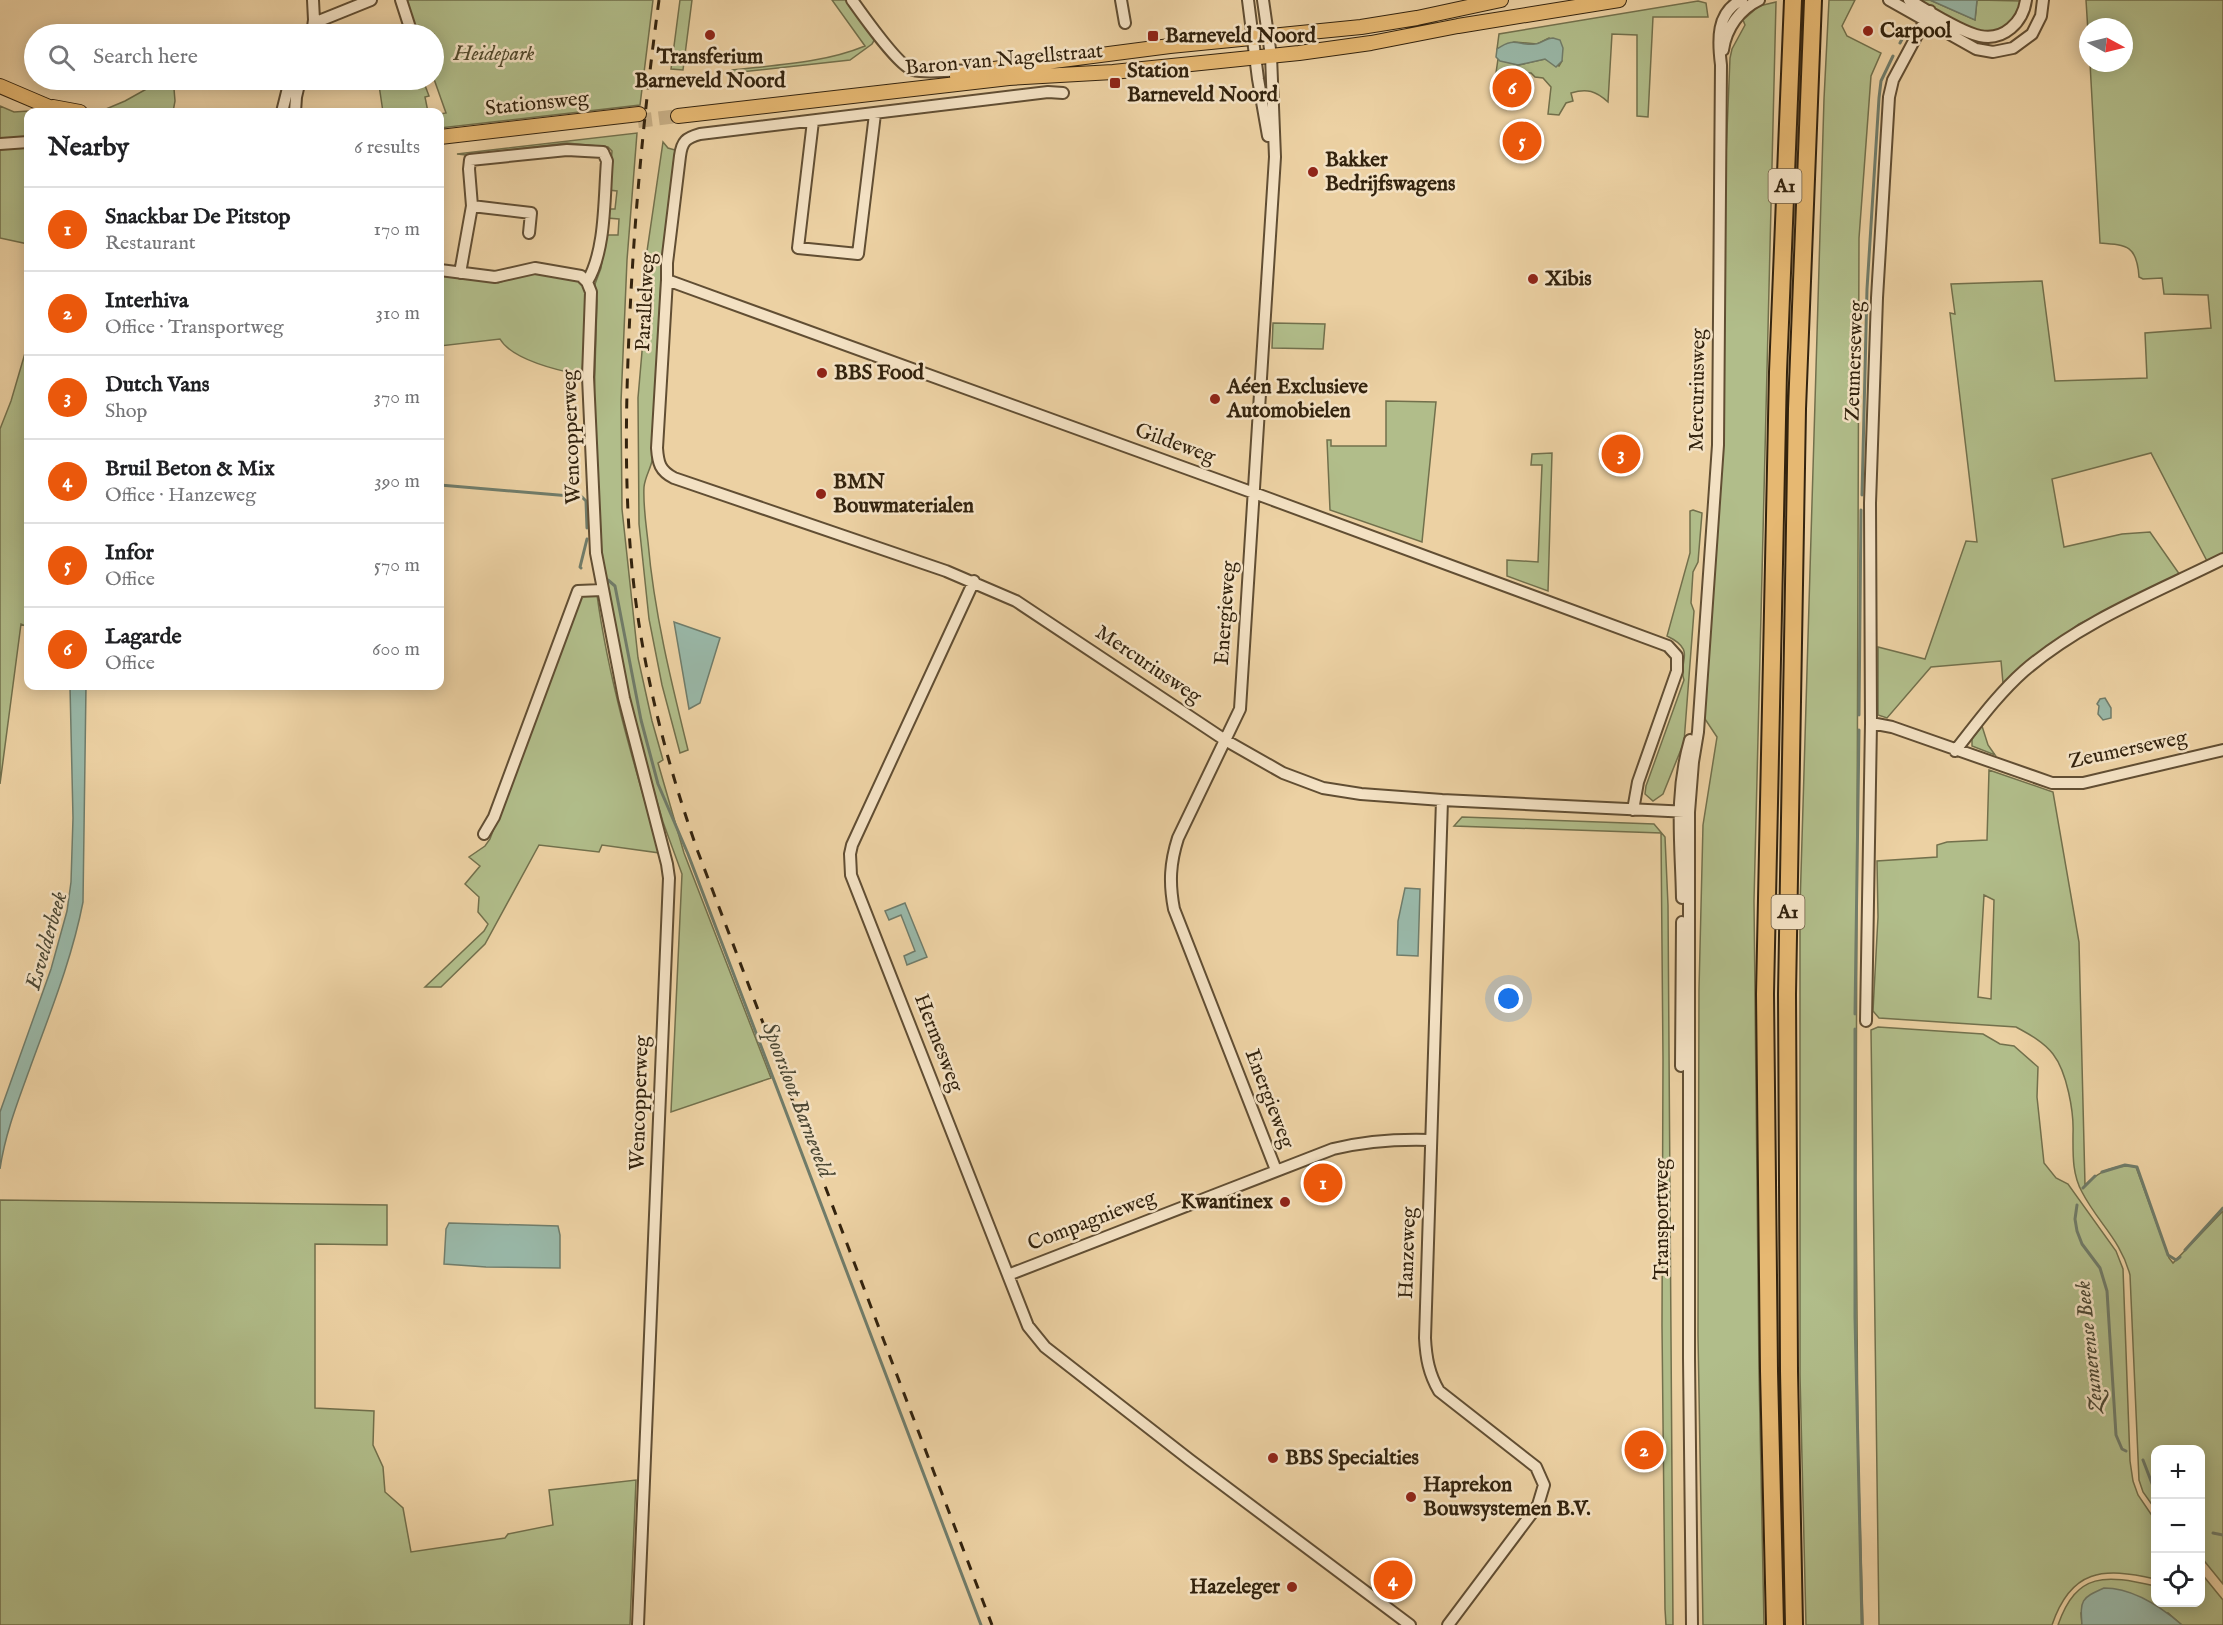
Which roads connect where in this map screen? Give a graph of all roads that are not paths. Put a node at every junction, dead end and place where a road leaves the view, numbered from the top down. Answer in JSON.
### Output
{"nodes":[{"id":1,"x":314,"y":0,"type":"edge"},
{"id":2,"x":371,"y":0,"type":"edge"},
{"id":3,"x":401,"y":0,"type":"edge"},
{"id":4,"x":852,"y":0,"type":"edge"},
{"id":5,"x":1121,"y":0,"type":"edge"},
{"id":6,"x":1248,"y":0,"type":"edge"},
{"id":7,"x":1263,"y":0,"type":"edge"},
{"id":8,"x":1501,"y":0,"type":"edge"},
{"id":9,"x":1619,"y":0,"type":"edge"},
{"id":10,"x":1742,"y":0,"type":"edge"},
{"id":11,"x":1760,"y":0,"type":"edge"},
{"id":12,"x":1793,"y":0,"type":"edge"},
{"id":13,"x":1813,"y":0,"type":"edge"},
{"id":14,"x":1888,"y":0,"type":"edge"},
{"id":15,"x":1909,"y":0,"type":"edge"},
{"id":16,"x":2026,"y":0,"type":"edge"},
{"id":17,"x":2043,"y":0,"type":"edge"},
{"id":18,"x":1927,"y":16,"type":"junction"},
{"id":19,"x":314,"y":23,"type":"joint"},
{"id":20,"x":1125,"y":23,"type":"dead end"},
{"id":21,"x":409,"y":24,"type":"edge"},
{"id":22,"x":1262,"y":38,"type":"junction"},
{"id":23,"x":1271,"y":56,"type":"junction"},
{"id":24,"x":1256,"y":57,"type":"junction"},
{"id":25,"x":1721,"y":65,"type":"junction"},
{"id":26,"x":978,"y":71,"type":"junction"},
{"id":27,"x":0,"y":86,"type":"edge"},
{"id":28,"x":286,"y":90,"type":"edge"},
{"id":29,"x":298,"y":90,"type":"edge"},
{"id":30,"x":1064,"y":93,"type":"dead end"},
{"id":31,"x":42,"y":105,"type":"junction"},
{"id":32,"x":50,"y":108,"type":"edge"},
{"id":33,"x":58,"y":108,"type":"edge"},
{"id":34,"x":283,"y":108,"type":"edge"},
{"id":35,"x":295,"y":108,"type":"edge"},
{"id":36,"x":875,"y":114,"type":"junction"},
{"id":37,"x":813,"y":121,"type":"junction"},
{"id":38,"x":444,"y":136,"type":"edge"},
{"id":39,"x":24,"y":142,"type":"edge"},
{"id":40,"x":0,"y":144,"type":"edge"},
{"id":41,"x":444,"y":144,"type":"edge"},
{"id":42,"x":1273,"y":204,"type":"junction"},
{"id":43,"x":472,"y":206,"type":"junction"},
{"id":44,"x":530,"y":233,"type":"dead end"},
{"id":45,"x":444,"y":271,"type":"edge"},
{"id":46,"x":460,"y":273,"type":"junction"},
{"id":47,"x":668,"y":280,"type":"junction"},
{"id":48,"x":587,"y":282,"type":"junction"},
{"id":49,"x":661,"y":468,"type":"joint"},
{"id":50,"x":1254,"y":493,"type":"junction"},
{"id":51,"x":2223,"y":559,"type":"edge"},
{"id":52,"x":974,"y":581,"type":"junction"},
{"id":53,"x":602,"y":590,"type":"junction"},
{"id":54,"x":1871,"y":723,"type":"junction"},
{"id":55,"x":1225,"y":740,"type":"junction"},
{"id":56,"x":1955,"y":750,"type":"junction"},
{"id":57,"x":2223,"y":750,"type":"edge"},
{"id":58,"x":1442,"y":800,"type":"junction"},
{"id":59,"x":1633,"y":810,"type":"junction"},
{"id":60,"x":1684,"y":812,"type":"junction"},
{"id":61,"x":484,"y":834,"type":"dead end"},
{"id":62,"x":1866,"y":1021,"type":"dead end"},
{"id":63,"x":1430,"y":1140,"type":"junction"},
{"id":64,"x":1276,"y":1170,"type":"junction"},
{"id":65,"x":1008,"y":1275,"type":"junction"},
{"id":66,"x":638,"y":1625,"type":"edge"},
{"id":67,"x":1410,"y":1625,"type":"edge"},
{"id":68,"x":1448,"y":1625,"type":"edge"},
{"id":69,"x":1686,"y":1625,"type":"edge"},
{"id":70,"x":1692,"y":1625,"type":"edge"},
{"id":71,"x":1774,"y":1625,"type":"edge"},
{"id":72,"x":1794,"y":1625,"type":"edge"}],
"edges":[{"from":1,"to":19,"type":"street"},
{"from":2,"to":19,"type":"street"},
{"from":3,"to":21,"type":"street"},
{"from":4,"to":26,"type":"street","name":"Baron van Nagellstraat"},
{"from":5,"to":20,"type":"street"},
{"from":6,"to":22,"type":"street"},
{"from":7,"to":22,"type":"street"},
{"from":8,"to":22,"type":"main road","name":"Baron van Nagellstraat"},
{"from":9,"to":23,"type":"main road","name":"Baron van Nagellstraat"},
{"from":10,"to":25,"type":"street","name":"Mercuriusweg"},
{"from":11,"to":25,"type":"street","name":"Mercuriusweg"},
{"from":12,"to":71,"type":"highway","number":"A1"},
{"from":13,"to":72,"type":"highway","number":"A1"},
{"from":14,"to":18,"type":"street"},
{"from":15,"to":18,"type":"street"},
{"from":16,"to":18,"type":"street"},
{"from":17,"to":18,"type":"street"},
{"from":18,"to":54,"type":"street","name":"Zeumerseweg"},
{"from":22,"to":23,"type":"street","name":"Energieweg"},
{"from":22,"to":24,"type":"street","name":"Energieweg"},
{"from":22,"to":26,"type":"main road","name":"Baron van Nagellstraat"},
{"from":23,"to":24,"type":"main road","name":"Baron van Nagellstraat"},
{"from":23,"to":42,"type":"street","name":"Energieweg"},
{"from":24,"to":26,"type":"main road","name":"Baron van Nagellstraat"},
{"from":24,"to":42,"type":"street","name":"Energieweg"},
{"from":25,"to":60,"type":"street","name":"Mercuriusweg"},
{"from":27,"to":31,"type":"main road"},
{"from":28,"to":34,"type":"street"},
{"from":29,"to":35,"type":"street"},
{"from":30,"to":36,"type":"street"},
{"from":31,"to":32,"type":"main road"},
{"from":31,"to":33,"type":"main road"},
{"from":36,"to":37,"type":"street"},
{"from":36,"to":37,"type":"street"},
{"from":37,"to":47,"type":"street","name":"Parallelweg"},
{"from":38,"to":41,"type":"main road","name":"Stationsweg"},
{"from":39,"to":40,"type":"street"},
{"from":42,"to":50,"type":"street","name":"Energieweg"},
{"from":43,"to":44,"type":"street"},
{"from":43,"to":46,"type":"street"},
{"from":43,"to":48,"type":"street","name":"Wencopperweg"},
{"from":45,"to":46,"type":"street"},
{"from":46,"to":48,"type":"street"},
{"from":47,"to":49,"type":"street","name":"Parallelweg"},
{"from":47,"to":50,"type":"street","name":"Gildeweg"},
{"from":48,"to":53,"type":"street","name":"Wencopperweg"},
{"from":49,"to":52,"type":"street","name":"Mercuriusweg"},
{"from":50,"to":55,"type":"street","name":"Energieweg"},
{"from":50,"to":59,"type":"street","name":"Gildeweg"},
{"from":51,"to":56,"type":"street"},
{"from":52,"to":55,"type":"street","name":"Mercuriusweg"},
{"from":52,"to":65,"type":"street","name":"Hermesweg"},
{"from":53,"to":61,"type":"street"},
{"from":53,"to":66,"type":"street","name":"Wencopperweg"},
{"from":54,"to":56,"type":"street","name":"Zeumerseweg"},
{"from":54,"to":62,"type":"street","name":"Zeumerseweg"},
{"from":55,"to":58,"type":"street","name":"Mercuriusweg"},
{"from":55,"to":64,"type":"street","name":"Energieweg"},
{"from":56,"to":57,"type":"street","name":"Zeumerseweg"},
{"from":58,"to":59,"type":"street","name":"Mercuriusweg"},
{"from":58,"to":63,"type":"street","name":"Hanzeweg"},
{"from":59,"to":60,"type":"street","name":"Mercuriusweg"},
{"from":60,"to":69,"type":"street","name":"Transportweg"},
{"from":60,"to":70,"type":"street","name":"Transportweg"},
{"from":63,"to":64,"type":"street","name":"Compagnieweg"},
{"from":63,"to":68,"type":"street","name":"Hanzeweg"},
{"from":64,"to":65,"type":"street","name":"Compagnieweg"},
{"from":65,"to":67,"type":"street","name":"Hermesweg"}]}
